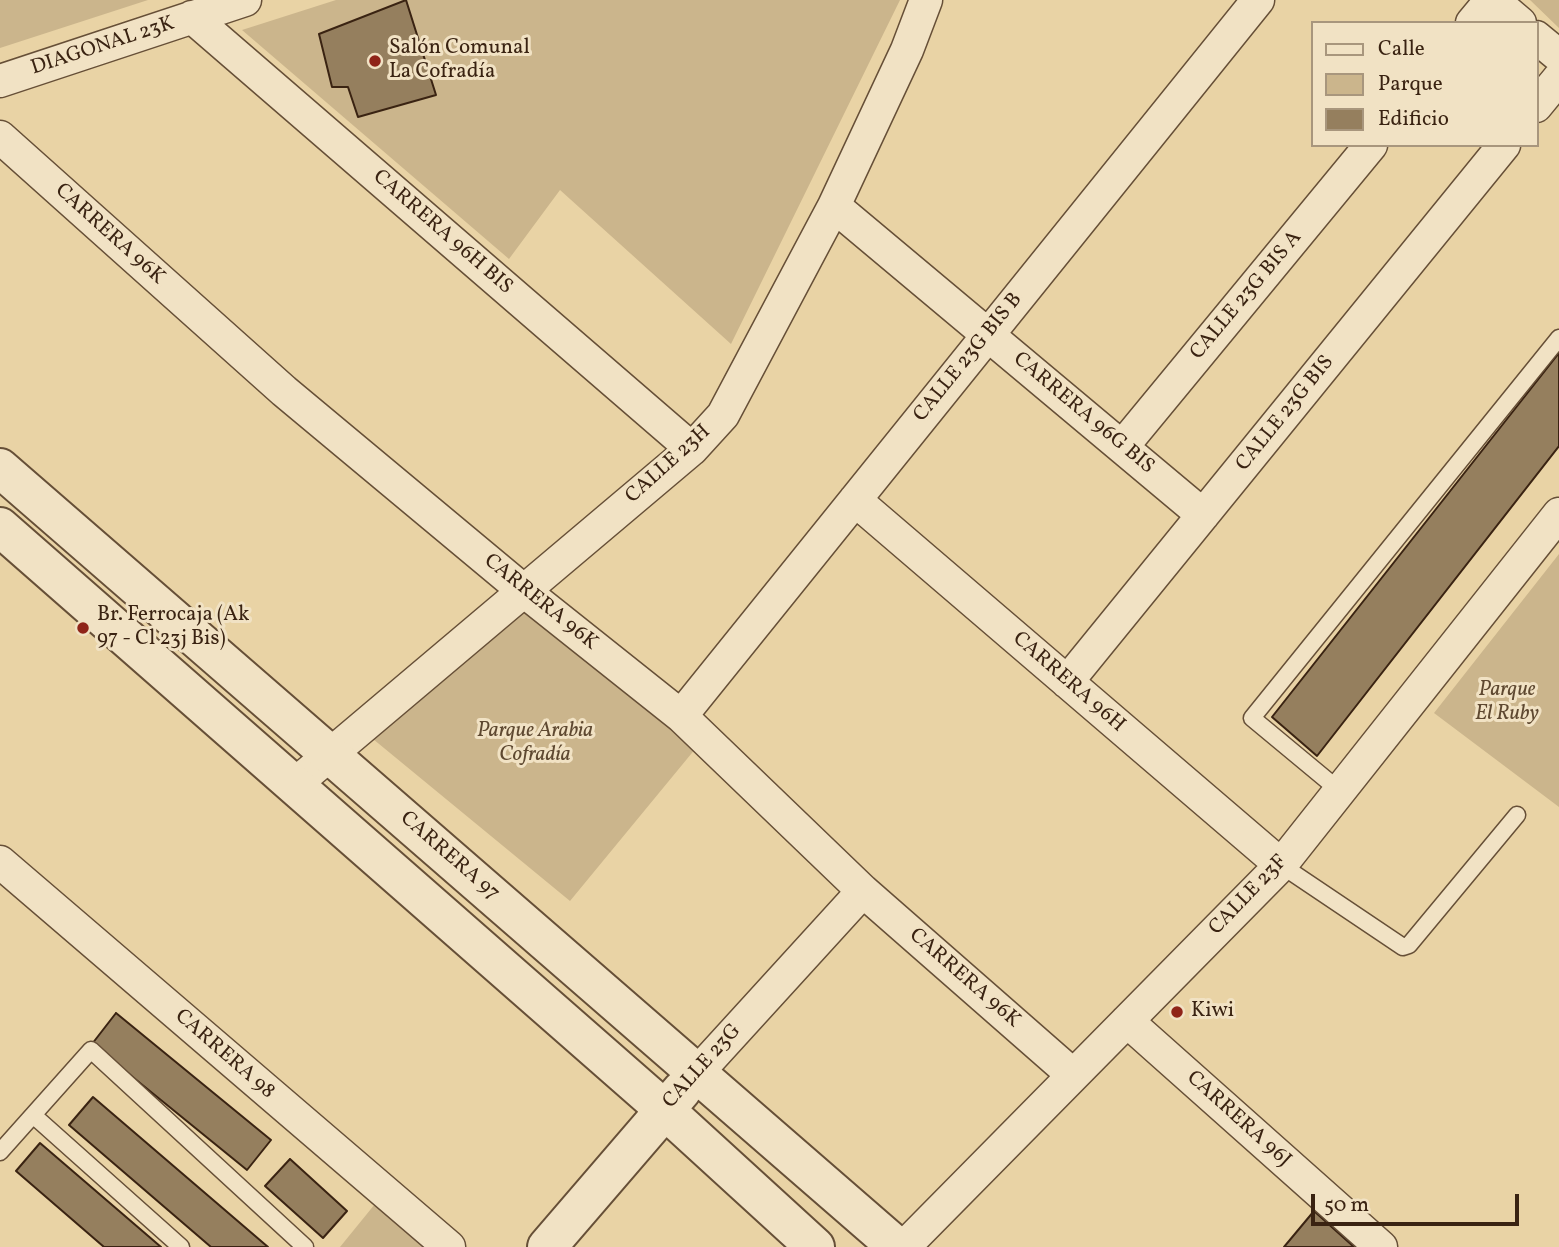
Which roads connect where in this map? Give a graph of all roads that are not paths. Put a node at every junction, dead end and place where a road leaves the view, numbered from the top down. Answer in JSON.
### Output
{"nodes":[{"id":1,"x":245,"y":0,"type":"edge"},
{"id":2,"x":926,"y":0,"type":"edge"},
{"id":3,"x":1258,"y":0,"type":"edge"},
{"id":4,"x":1492,"y":0,"type":"edge"},
{"id":5,"x":192,"y":17,"type":"junction"},
{"id":6,"x":1474,"y":21,"type":"edge"},
{"id":7,"x":1518,"y":21,"type":"edge"},
{"id":8,"x":1538,"y":39,"type":"edge"},
{"id":9,"x":1559,"y":56,"type":"edge"},
{"id":10,"x":1559,"y":78,"type":"edge"},
{"id":11,"x":0,"y":80,"type":"edge"},
{"id":12,"x":1538,"y":104,"type":"edge"},
{"id":13,"x":0,"y":137,"type":"edge"},
{"id":14,"x":1369,"y":147,"type":"edge"},
{"id":15,"x":1502,"y":147,"type":"edge"},
{"id":16,"x":834,"y":206,"type":"junction"},
{"id":17,"x":988,"y":335,"type":"junction"},
{"id":18,"x":1559,"y":338,"type":"edge"},
{"id":19,"x":1122,"y":447,"type":"junction"},
{"id":20,"x":692,"y":449,"type":"junction"},
{"id":21,"x":0,"y":468,"type":"edge"},
{"id":22,"x":855,"y":500,"type":"junction"},
{"id":23,"x":1203,"y":514,"type":"junction"},
{"id":24,"x":1558,"y":516,"type":"edge"},
{"id":25,"x":0,"y":527,"type":"edge"},
{"id":26,"x":524,"y":591,"type":"junction"},
{"id":27,"x":1068,"y":682,"type":"junction"},
{"id":28,"x":681,"y":716,"type":"junction"},
{"id":29,"x":331,"y":755,"type":"junction"},
{"id":30,"x":294,"y":785,"type":"junction"},
{"id":31,"x":1340,"y":790,"type":"junction"},
{"id":32,"x":1517,"y":815,"type":"dead end"},
{"id":33,"x":0,"y":862,"type":"edge"},
{"id":34,"x":1281,"y":865,"type":"junction"},
{"id":35,"x":863,"y":891,"type":"junction"},
{"id":36,"x":1127,"y":1021,"type":"junction"},
{"id":37,"x":697,"y":1073,"type":"junction"},
{"id":38,"x":1073,"y":1075,"type":"junction"},
{"id":39,"x":665,"y":1110,"type":"junction"},
{"id":40,"x":33,"y":1115,"type":"junction"},
{"id":41,"x":0,"y":1152,"type":"edge"},
{"id":42,"x":181,"y":1247,"type":"edge"},
{"id":43,"x":305,"y":1247,"type":"edge"},
{"id":44,"x":449,"y":1247,"type":"edge"},
{"id":45,"x":547,"y":1247,"type":"edge"},
{"id":46,"x":816,"y":1247,"type":"edge"},
{"id":47,"x":897,"y":1247,"type":"edge"},
{"id":48,"x":904,"y":1247,"type":"edge"},
{"id":49,"x":1381,"y":1247,"type":"edge"}],
"edges":[{"from":1,"to":5,"type":"street","name":"DIAGONAL 23K"},
{"from":2,"to":16,"type":"street","name":"CALLE 23H"},
{"from":3,"to":17,"type":"street","name":"CALLE 23G BIS B"},
{"from":4,"to":6,"type":"street"},
{"from":4,"to":7,"type":"street"},
{"from":5,"to":11,"type":"street","name":"DIAGONAL 23K"},
{"from":5,"to":20,"type":"street","name":"CARRERA 96H BIS"},
{"from":8,"to":9,"type":"street"},
{"from":10,"to":12,"type":"street"},
{"from":13,"to":26,"type":"street","name":"CARRERA 96K"},
{"from":14,"to":19,"type":"street","name":"CALLE 23G BIS A"},
{"from":15,"to":23,"type":"street","name":"CALLE 23G BIS"},
{"from":16,"to":17,"type":"street","name":"CARRERA 96G BIS"},
{"from":16,"to":20,"type":"street","name":"CALLE 23H"},
{"from":17,"to":19,"type":"street","name":"CARRERA 96G BIS"},
{"from":17,"to":22,"type":"street","name":"CALLE 23G BIS B"},
{"from":18,"to":31,"type":"lane"},
{"from":19,"to":23,"type":"street","name":"CARRERA 96G BIS"},
{"from":20,"to":26,"type":"street","name":"CALLE 23H"},
{"from":21,"to":29,"type":"street","name":"CARRERA 97"},
{"from":22,"to":27,"type":"street","name":"CARRERA 96H"},
{"from":22,"to":28,"type":"street","name":"CALLE 23G BIS B"},
{"from":23,"to":27,"type":"street","name":"CALLE 23G BIS"},
{"from":24,"to":31,"type":"street","name":"CALLE 23F"},
{"from":25,"to":30,"type":"street"},
{"from":26,"to":28,"type":"street","name":"CARRERA 96K"},
{"from":26,"to":29,"type":"street","name":"CALLE 23H"},
{"from":27,"to":34,"type":"street","name":"CARRERA 96H"},
{"from":28,"to":35,"type":"street","name":"CARRERA 96K"},
{"from":29,"to":30,"type":"street","name":"CALLE 23H"},
{"from":29,"to":37,"type":"street","name":"CARRERA 97"},
{"from":30,"to":39,"type":"street"},
{"from":31,"to":34,"type":"street","name":"CALLE 23F"},
{"from":32,"to":34,"type":"lane"},
{"from":33,"to":44,"type":"street","name":"CARRERA 98"},
{"from":34,"to":36,"type":"street","name":"CALLE 23F"},
{"from":35,"to":37,"type":"street","name":"CALLE 23G"},
{"from":35,"to":38,"type":"street","name":"CARRERA 96K"},
{"from":36,"to":38,"type":"street","name":"CALLE 23F"},
{"from":36,"to":49,"type":"street","name":"CARRERA 96J"},
{"from":37,"to":39,"type":"street","name":"CALLE 23G"},
{"from":37,"to":47,"type":"street","name":"CARRERA 97"},
{"from":38,"to":48,"type":"street","name":"CALLE 23F"},
{"from":39,"to":45,"type":"street","name":"CALLE 23G"},
{"from":39,"to":46,"type":"street"},
{"from":40,"to":41,"type":"lane"},
{"from":40,"to":42,"type":"lane"},
{"from":40,"to":43,"type":"lane"}]}
